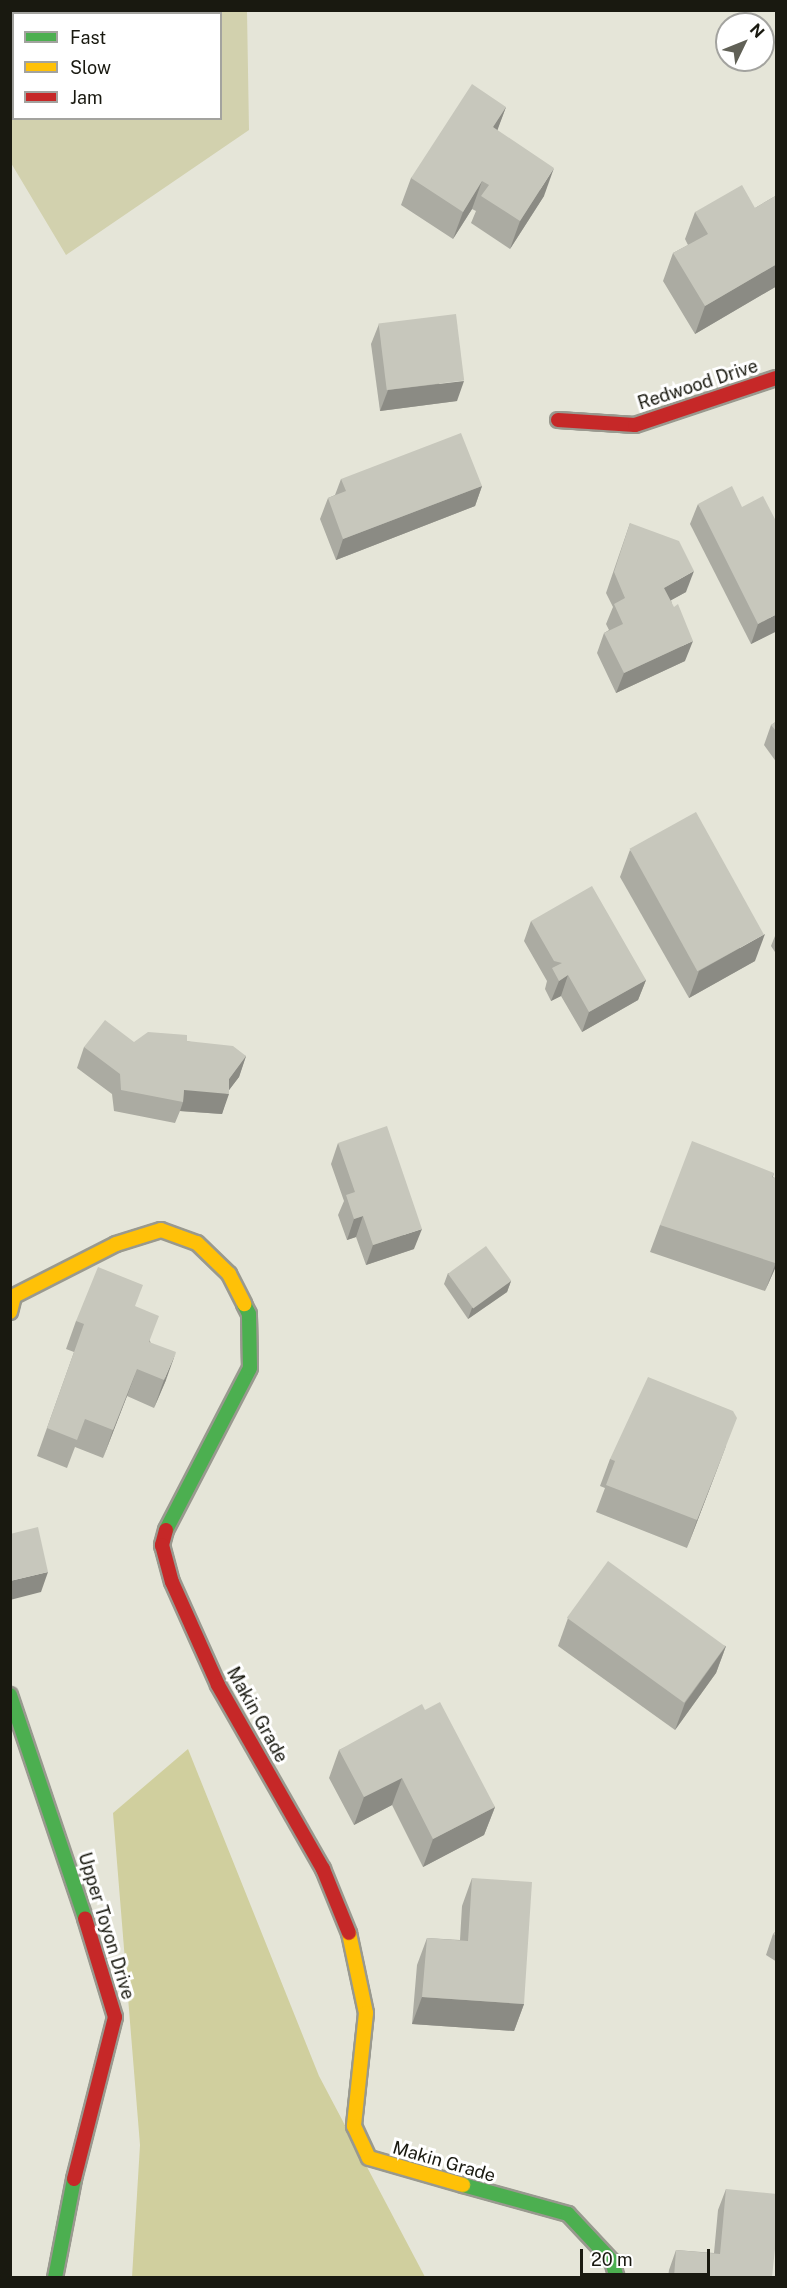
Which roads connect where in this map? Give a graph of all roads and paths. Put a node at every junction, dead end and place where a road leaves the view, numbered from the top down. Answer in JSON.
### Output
{"nodes":[{"id":1,"x":777,"y":378,"type":"edge"},
{"id":2,"x":558,"y":420,"type":"dead end"},
{"id":3,"x":10,"y":1312,"type":"edge"},
{"id":4,"x":10,"y":1695,"type":"edge"},
{"id":5,"x":55,"y":2277,"type":"edge"},
{"id":6,"x":617,"y":2277,"type":"edge"}],
"edges":[{"from":1,"to":2,"type":"street","name":"Redwood Drive"},
{"from":3,"to":6,"type":"street","name":"Makin Grade"},
{"from":4,"to":5,"type":"street","name":"Upper Toyon Drive"}]}
